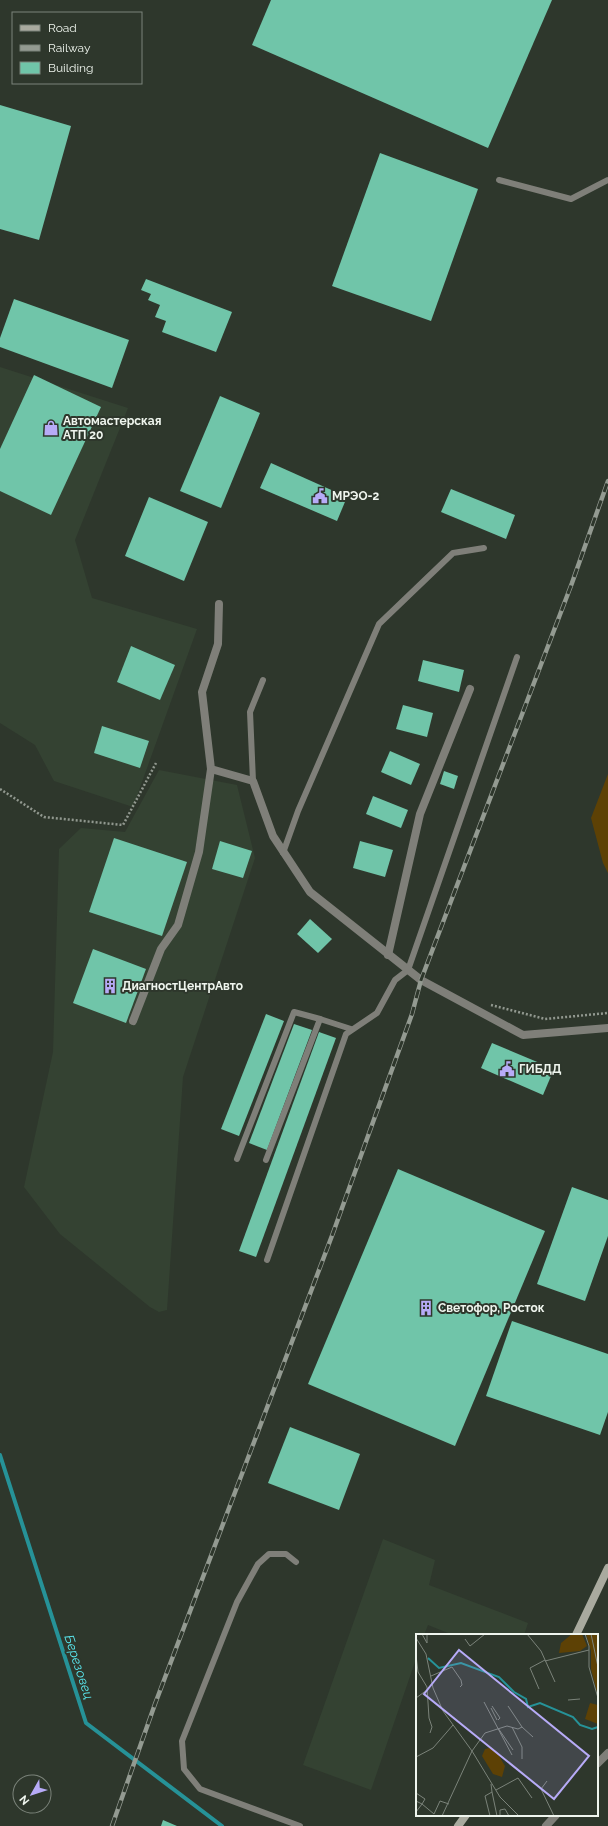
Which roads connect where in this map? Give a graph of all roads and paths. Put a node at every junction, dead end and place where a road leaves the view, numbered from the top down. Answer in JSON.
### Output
{"nodes":[{"id":1,"x":499,"y":180,"type":"dead end"},
{"id":2,"x":608,"y":180,"type":"edge"},
{"id":3,"x":484,"y":548,"type":"dead end"},
{"id":4,"x":219,"y":604,"type":"dead end"},
{"id":5,"x":517,"y":657,"type":"dead end"},
{"id":6,"x":263,"y":680,"type":"dead end"},
{"id":7,"x":470,"y":688,"type":"dead end"},
{"id":8,"x":156,"y":763,"type":"dead end"},
{"id":9,"x":211,"y":769,"type":"junction"},
{"id":10,"x":253,"y":781,"type":"junction"},
{"id":11,"x":0,"y":789,"type":"edge"},
{"id":12,"x":283,"y":853,"type":"junction"},
{"id":13,"x":388,"y":955,"type":"junction"},
{"id":14,"x":408,"y":970,"type":"junction"},
{"id":15,"x":486,"y":1004,"type":"dead end"},
{"id":16,"x":608,"y":1013,"type":"edge"},
{"id":17,"x":320,"y":1019,"type":"junction"},
{"id":18,"x":133,"y":1021,"type":"dead end"},
{"id":19,"x":608,"y":1028,"type":"edge"},
{"id":20,"x":352,"y":1029,"type":"junction"},
{"id":21,"x":237,"y":1159,"type":"dead end"},
{"id":22,"x":266,"y":1160,"type":"dead end"},
{"id":23,"x":268,"y":1260,"type":"dead end"},
{"id":24,"x":296,"y":1562,"type":"dead end"},
{"id":25,"x":608,"y":1568,"type":"edge"},
{"id":26,"x":576,"y":1634,"type":"edge"},
{"id":27,"x":608,"y":1753,"type":"edge"},
{"id":28,"x":598,"y":1763,"type":"edge"},
{"id":29,"x":465,"y":1816,"type":"edge"},
{"id":30,"x":555,"y":1816,"type":"edge"},
{"id":31,"x":300,"y":1826,"type":"edge"},
{"id":32,"x":458,"y":1826,"type":"edge"},
{"id":33,"x":549,"y":1826,"type":"edge"}],
"edges":[{"from":1,"to":2,"type":"lane"},
{"from":3,"to":12,"type":"lane"},
{"from":4,"to":9,"type":"street"},
{"from":5,"to":14,"type":"lane"},
{"from":6,"to":10,"type":"lane"},
{"from":7,"to":13,"type":"street"},
{"from":8,"to":11,"type":"path"},
{"from":9,"to":10,"type":"street"},
{"from":9,"to":18,"type":"street"},
{"from":10,"to":12,"type":"street"},
{"from":12,"to":13,"type":"street"},
{"from":13,"to":14,"type":"street"},
{"from":14,"to":19,"type":"street"},
{"from":14,"to":20,"type":"lane"},
{"from":15,"to":16,"type":"path"},
{"from":17,"to":20,"type":"lane"},
{"from":17,"to":21,"type":"lane"},
{"from":17,"to":22,"type":"lane"},
{"from":20,"to":23,"type":"lane"},
{"from":24,"to":31,"type":"lane"},
{"from":25,"to":26,"type":"main road"},
{"from":27,"to":28,"type":"street"},
{"from":29,"to":32,"type":"main road"},
{"from":30,"to":33,"type":"street"}]}
